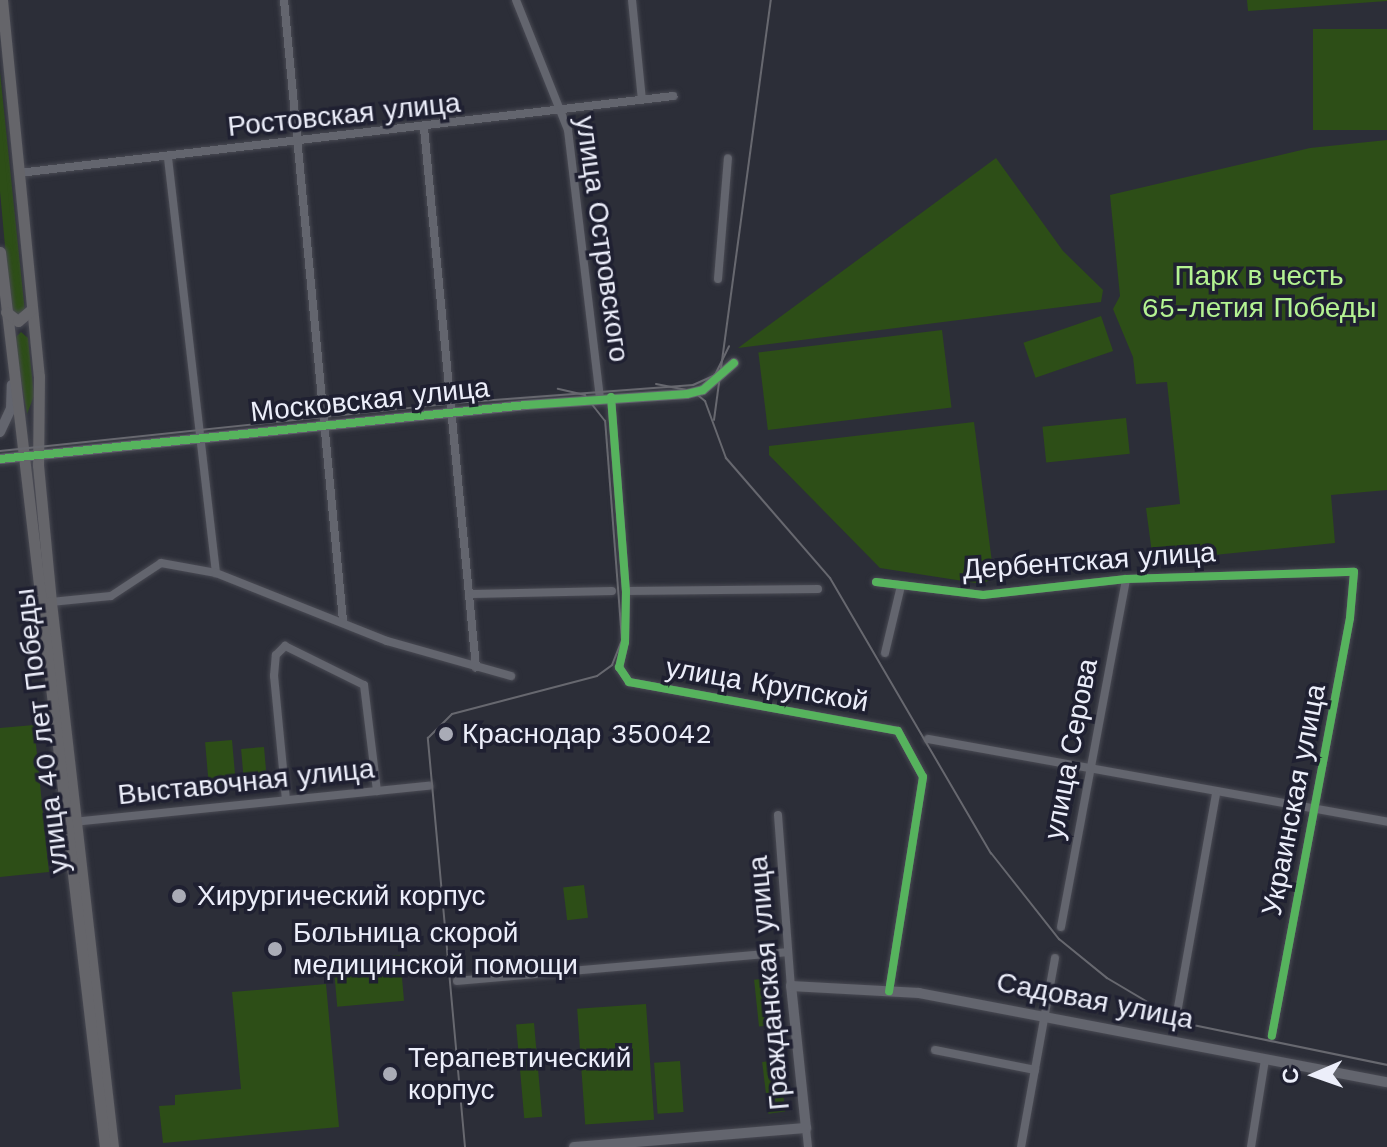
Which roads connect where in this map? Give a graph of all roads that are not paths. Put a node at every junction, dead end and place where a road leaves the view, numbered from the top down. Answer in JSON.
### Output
{"nodes":[{"id":1,"x":2,"y":0,"type":"edge"},
{"id":2,"x":284,"y":0,"type":"edge"},
{"id":3,"x":516,"y":0,"type":"edge"},
{"id":4,"x":632,"y":0,"type":"edge"},
{"id":5,"x":5,"y":37,"type":"junction"},
{"id":6,"x":0,"y":49,"type":"edge"},
{"id":7,"x":0,"y":66,"type":"edge"},
{"id":8,"x":9,"y":78,"type":"junction"},
{"id":9,"x":673,"y":96,"type":"dead end"},
{"id":10,"x":642,"y":100,"type":"junction"},
{"id":11,"x":563,"y":110,"type":"junction"},
{"id":12,"x":424,"y":128,"type":"junction"},
{"id":13,"x":298,"y":141,"type":"junction"},
{"id":14,"x":168,"y":158,"type":"junction"},
{"id":15,"x":728,"y":158,"type":"dead end"},
{"id":16,"x":19,"y":173,"type":"junction"},
{"id":17,"x":0,"y":252,"type":"edge"},
{"id":18,"x":718,"y":279,"type":"dead end"},
{"id":19,"x":32,"y":309,"type":"junction"},
{"id":20,"x":6,"y":312,"type":"junction"},
{"id":21,"x":734,"y":363,"type":"dead end"},
{"id":22,"x":12,"y":371,"type":"junction"},
{"id":23,"x":606,"y":398,"type":"junction"},
{"id":24,"x":455,"y":413,"type":"junction"},
{"id":25,"x":327,"y":427,"type":"junction"},
{"id":26,"x":0,"y":432,"type":"edge"},
{"id":27,"x":202,"y":441,"type":"junction"},
{"id":28,"x":32,"y":454,"type":"junction"},
{"id":29,"x":1,"y":459,"type":"edge"},
{"id":30,"x":31,"y":496,"type":"junction"},
{"id":31,"x":1354,"y":572,"type":"joint"},
{"id":32,"x":216,"y":573,"type":"junction"},
{"id":33,"x":1126,"y":579,"type":"junction"},
{"id":34,"x":876,"y":582,"type":"dead end"},
{"id":35,"x":901,"y":586,"type":"junction"},
{"id":36,"x":818,"y":589,"type":"dead end"},
{"id":37,"x":612,"y":591,"type":"dead end"},
{"id":38,"x":626,"y":591,"type":"junction"},
{"id":39,"x":472,"y":594,"type":"junction"},
{"id":40,"x":51,"y":602,"type":"junction"},
{"id":41,"x":343,"y":621,"type":"junction"},
{"id":42,"x":885,"y":653,"type":"dead end"},
{"id":43,"x":476,"y":667,"type":"junction"},
{"id":44,"x":511,"y":676,"type":"dead end"},
{"id":45,"x":629,"y":682,"type":"joint"},
{"id":46,"x":928,"y":739,"type":"dead end"},
{"id":47,"x":1088,"y":768,"type":"junction"},
{"id":48,"x":429,"y":786,"type":"dead end"},
{"id":49,"x":377,"y":791,"type":"junction"},
{"id":50,"x":1216,"y":794,"type":"junction"},
{"id":51,"x":286,"y":800,"type":"junction"},
{"id":52,"x":1314,"y":810,"type":"junction"},
{"id":53,"x":778,"y":815,"type":"dead end"},
{"id":54,"x":72,"y":822,"type":"junction"},
{"id":55,"x":1387,"y":822,"type":"edge"},
{"id":56,"x":1061,"y":927,"type":"dead end"},
{"id":57,"x":788,"y":952,"type":"junction"},
{"id":58,"x":1055,"y":958,"type":"dead end"},
{"id":59,"x":457,"y":981,"type":"dead end"},
{"id":60,"x":791,"y":986,"type":"junction"},
{"id":61,"x":889,"y":991,"type":"junction"},
{"id":62,"x":1177,"y":1013,"type":"dead end"},
{"id":63,"x":1044,"y":1016,"type":"junction"},
{"id":64,"x":1272,"y":1036,"type":"dead end"},
{"id":65,"x":935,"y":1050,"type":"dead end"},
{"id":66,"x":1265,"y":1060,"type":"junction"},
{"id":67,"x":1035,"y":1070,"type":"junction"},
{"id":68,"x":1387,"y":1082,"type":"edge"},
{"id":69,"x":806,"y":1128,"type":"junction"},
{"id":70,"x":105,"y":1147,"type":"edge"},
{"id":71,"x":113,"y":1147,"type":"edge"},
{"id":72,"x":574,"y":1147,"type":"edge"},
{"id":73,"x":808,"y":1147,"type":"edge"},
{"id":74,"x":1021,"y":1147,"type":"edge"},
{"id":75,"x":1251,"y":1147,"type":"edge"}],
"edges":[{"from":1,"to":5,"type":"main road","name":"улица 40 лет Победы"},
{"from":2,"to":13,"type":"street"},
{"from":3,"to":11,"type":"street","name":"улица Островского"},
{"from":4,"to":10,"type":"street"},
{"from":5,"to":6,"type":"main road","name":"улица 40 лет Победы"},
{"from":5,"to":8,"type":"main road","name":"улица 40 лет Победы"},
{"from":7,"to":8,"type":"main road"},
{"from":8,"to":16,"type":"main road","name":"улица 40 лет Победы"},
{"from":9,"to":10,"type":"street","name":"Ростовская улица"},
{"from":10,"to":11,"type":"street","name":"Ростовская улица"},
{"from":11,"to":12,"type":"street","name":"Ростовская улица"},
{"from":11,"to":23,"type":"street","name":"улица Островского"},
{"from":12,"to":13,"type":"street","name":"Ростовская улица"},
{"from":12,"to":24,"type":"street"},
{"from":13,"to":14,"type":"street","name":"Ростовская улица"},
{"from":13,"to":25,"type":"street"},
{"from":14,"to":16,"type":"street","name":"Ростовская улица"},
{"from":14,"to":27,"type":"street"},
{"from":15,"to":18,"type":"street"},
{"from":16,"to":19,"type":"main road","name":"улица 40 лет Победы"},
{"from":17,"to":20,"type":"main road","name":"улица 40 лет Победы"},
{"from":19,"to":20,"type":"main road"},
{"from":19,"to":28,"type":"main road","name":"улица 40 лет Победы"},
{"from":20,"to":22,"type":"main road","name":"улица 40 лет Победы"},
{"from":21,"to":23,"type":"street","name":"Московская улица"},
{"from":22,"to":26,"type":"street"},
{"from":22,"to":28,"type":"main road","name":"улица 40 лет Победы"},
{"from":23,"to":24,"type":"street","name":"Московская улица"},
{"from":23,"to":38,"type":"street","name":"улица Островского"},
{"from":24,"to":25,"type":"street","name":"Московская улица"},
{"from":24,"to":39,"type":"street"},
{"from":25,"to":27,"type":"street","name":"Московская улица"},
{"from":25,"to":41,"type":"street"},
{"from":27,"to":28,"type":"street","name":"Московская улица"},
{"from":27,"to":32,"type":"street"},
{"from":28,"to":29,"type":"street","name":"Московская улица"},
{"from":28,"to":30,"type":"main road","name":"улица 40 лет Победы"},
{"from":28,"to":40,"type":"main road","name":"улица 40 лет Победы"},
{"from":29,"to":30,"type":"street","name":"Московская улица"},
{"from":30,"to":54,"type":"main road","name":"улица 40 лет Победы"},
{"from":31,"to":33,"type":"street","name":"Дербентская улица"},
{"from":31,"to":52,"type":"street","name":"Украинская улица"},
{"from":32,"to":40,"type":"street"},
{"from":32,"to":41,"type":"street"},
{"from":33,"to":35,"type":"street","name":"Дербентская улица"},
{"from":33,"to":47,"type":"street","name":"улица Серова"},
{"from":34,"to":35,"type":"street","name":"Дербентская улица"},
{"from":35,"to":42,"type":"street"},
{"from":36,"to":38,"type":"street"},
{"from":37,"to":39,"type":"street"},
{"from":38,"to":45,"type":"street","name":"улица Островского"},
{"from":39,"to":43,"type":"street"},
{"from":40,"to":54,"type":"main road","name":"улица 40 лет Победы"},
{"from":41,"to":43,"type":"street"},
{"from":43,"to":44,"type":"street"},
{"from":45,"to":61,"type":"street","name":"улица Крупской"},
{"from":46,"to":47,"type":"street"},
{"from":47,"to":50,"type":"street"},
{"from":47,"to":56,"type":"street","name":"улица Серова"},
{"from":48,"to":49,"type":"street","name":"Выставочная улица"},
{"from":49,"to":51,"type":"street","name":"Выставочная улица"},
{"from":49,"to":51,"type":"street"},
{"from":50,"to":52,"type":"street"},
{"from":50,"to":62,"type":"street"},
{"from":51,"to":54,"type":"street","name":"Выставочная улица"},
{"from":52,"to":55,"type":"street"},
{"from":52,"to":64,"type":"street","name":"Украинская улица"},
{"from":53,"to":57,"type":"street","name":"Гражданская улица"},
{"from":54,"to":70,"type":"main road","name":"улица 40 лет Победы"},
{"from":54,"to":71,"type":"main road","name":"улица 40 лет Победы"},
{"from":57,"to":59,"type":"street"},
{"from":57,"to":60,"type":"street","name":"Гражданская улица"},
{"from":58,"to":63,"type":"street"},
{"from":60,"to":61,"type":"street","name":"Садовая улица"},
{"from":60,"to":69,"type":"street","name":"Гражданская улица"},
{"from":61,"to":63,"type":"street","name":"Садовая улица"},
{"from":63,"to":66,"type":"street","name":"Садовая улица"},
{"from":63,"to":67,"type":"street"},
{"from":65,"to":67,"type":"street"},
{"from":66,"to":68,"type":"street","name":"Садовая улица"},
{"from":66,"to":75,"type":"street"},
{"from":67,"to":74,"type":"street"},
{"from":69,"to":72,"type":"street"},
{"from":69,"to":73,"type":"street","name":"Гражданская улица"}]}
